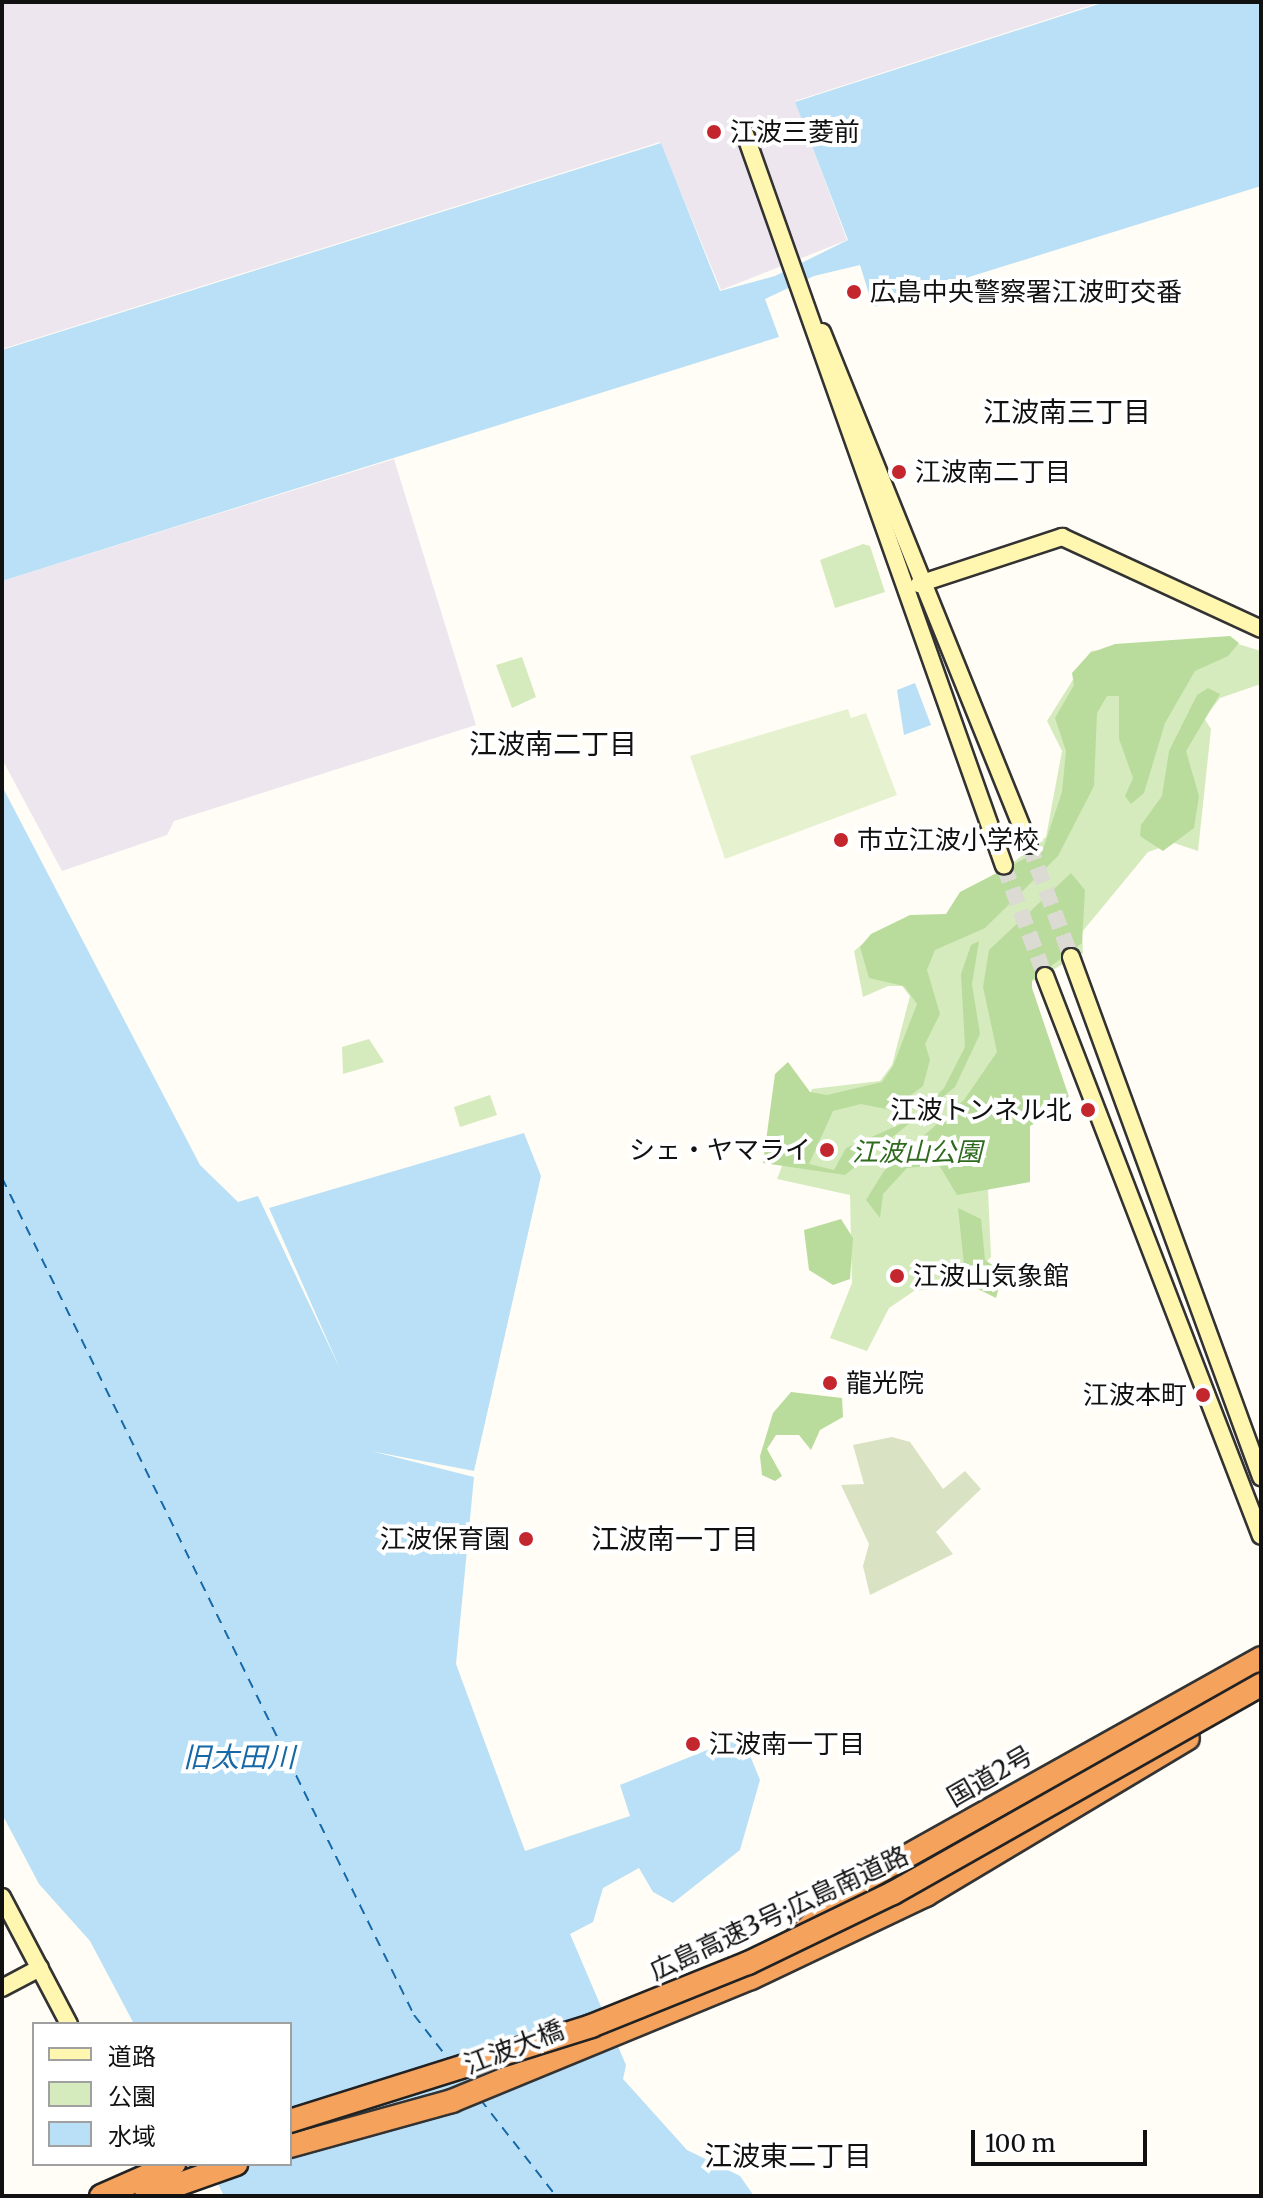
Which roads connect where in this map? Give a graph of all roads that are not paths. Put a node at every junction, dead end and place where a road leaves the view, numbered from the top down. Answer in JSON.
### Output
{"nodes":[{"id":1,"x":745,"y":134,"type":"dead end"},
{"id":2,"x":802,"y":291,"type":"junction"},
{"id":3,"x":927,"y":581,"type":"junction"},
{"id":4,"x":908,"y":588,"type":"junction"},
{"id":5,"x":1261,"y":629,"type":"edge"},
{"id":6,"x":1029,"y":845,"type":"tunnel mouth"},
{"id":7,"x":1004,"y":866,"type":"tunnel mouth"},
{"id":8,"x":1071,"y":957,"type":"tunnel mouth"},
{"id":9,"x":1045,"y":976,"type":"tunnel mouth"},
{"id":10,"x":1261,"y":1477,"type":"edge"},
{"id":11,"x":1261,"y":1536,"type":"edge"},
{"id":12,"x":1261,"y":1658,"type":"edge"},
{"id":13,"x":1261,"y":1685,"type":"edge"},
{"id":14,"x":1261,"y":1695,"type":"edge"},
{"id":15,"x":2,"y":1897,"type":"edge"},
{"id":16,"x":40,"y":1968,"type":"junction"},
{"id":17,"x":759,"y":1974,"type":"junction"},
{"id":18,"x":2,"y":1988,"type":"edge"},
{"id":19,"x":68,"y":2022,"type":"edge"},
{"id":20,"x":292,"y":2120,"type":"edge"},
{"id":21,"x":292,"y":2145,"type":"edge"},
{"id":22,"x":143,"y":2166,"type":"edge"},
{"id":23,"x":169,"y":2166,"type":"edge"},
{"id":24,"x":230,"y":2166,"type":"edge"},
{"id":25,"x":101,"y":2196,"type":"edge"},
{"id":26,"x":146,"y":2196,"type":"edge"},
{"id":27,"x":159,"y":2196,"type":"edge"}],
"edges":[{"from":1,"to":2,"type":"street"},
{"from":2,"to":3,"type":"street"},
{"from":2,"to":4,"type":"street"},
{"from":3,"to":4,"type":"street"},
{"from":3,"to":5,"type":"street"},
{"from":3,"to":6,"type":"street"},
{"from":4,"to":7,"type":"street"},
{"from":8,"to":10,"type":"street"},
{"from":9,"to":11,"type":"street"},
{"from":12,"to":17,"type":"highway","name":"国道2号"},
{"from":13,"to":20,"type":"highway","name":"広島高速3号;広島南道路","bridge":true},
{"from":14,"to":17,"type":"highway"},
{"from":15,"to":16,"type":"street"},
{"from":16,"to":18,"type":"street"},
{"from":16,"to":19,"type":"street"},
{"from":17,"to":21,"type":"highway","name":"江波大橋"},
{"from":22,"to":27,"type":"street"},
{"from":23,"to":25,"type":"highway","bridge":true},
{"from":24,"to":26,"type":"highway","bridge":true}]}
